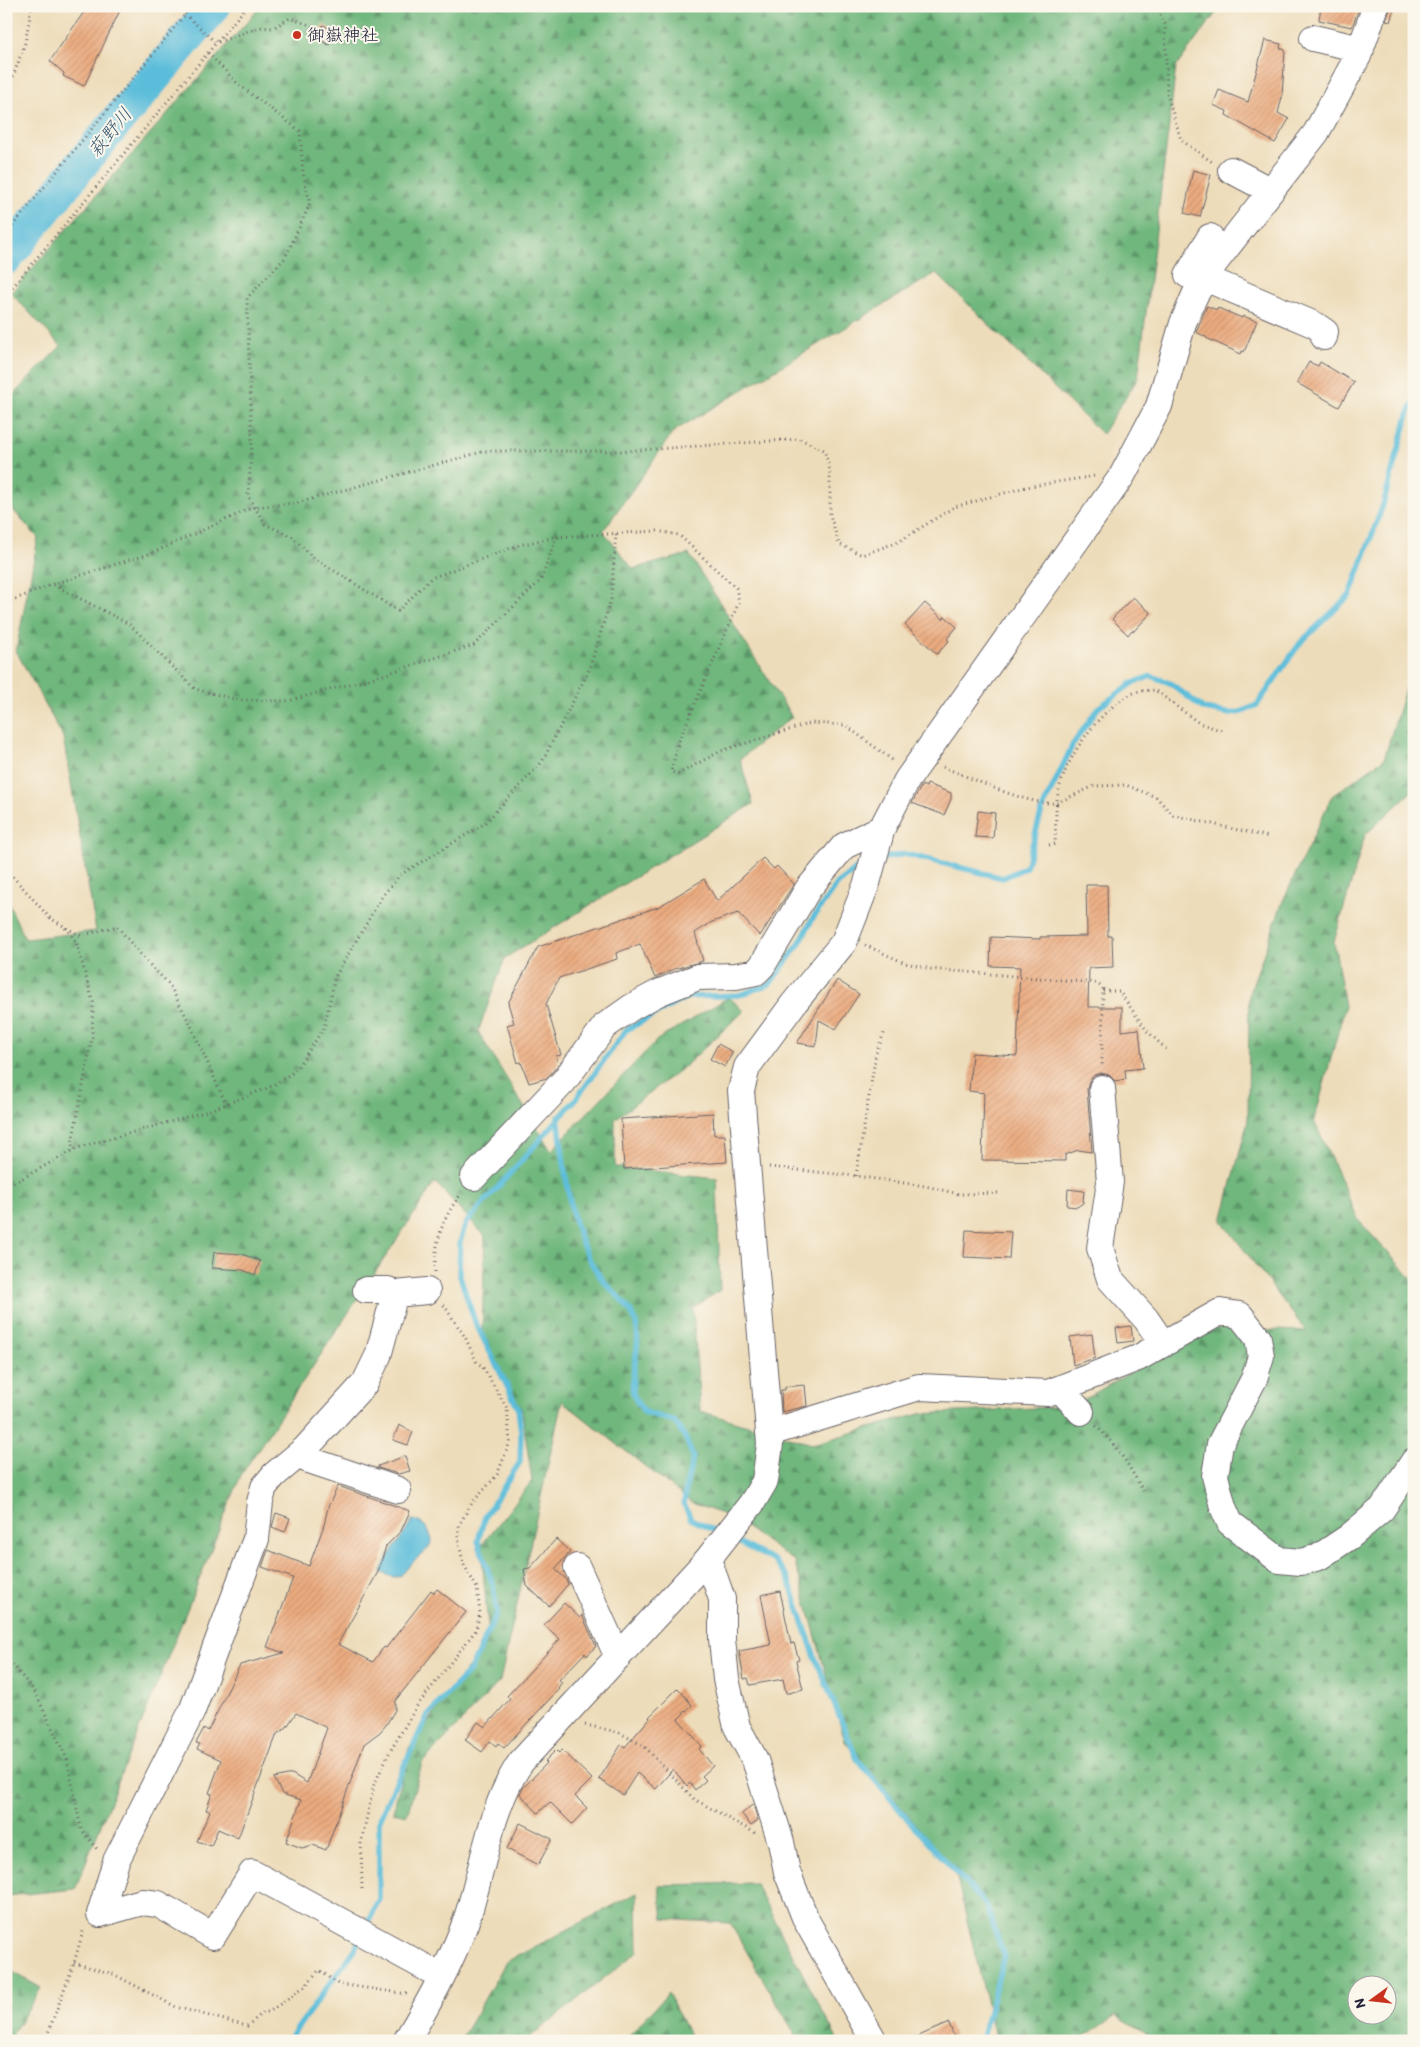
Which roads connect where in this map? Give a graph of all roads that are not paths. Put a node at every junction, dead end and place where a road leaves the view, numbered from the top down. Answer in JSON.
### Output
{"nodes":[{"id":1,"x":1376,"y":6,"type":"edge"},
{"id":2,"x":1313,"y":38,"type":"dead end"},
{"id":3,"x":1361,"y":49,"type":"junction"},
{"id":4,"x":1231,"y":170,"type":"road end"},
{"id":5,"x":1273,"y":194,"type":"junction"},
{"id":6,"x":1210,"y":237,"type":"dead end"},
{"id":7,"x":1199,"y":288,"type":"junction"},
{"id":8,"x":1324,"y":337,"type":"dead end"},
{"id":9,"x":876,"y":849,"type":"junction"},
{"id":10,"x":1102,"y":1088,"type":"road end"},
{"id":11,"x":474,"y":1177,"type":"road end"},
{"id":12,"x":366,"y":1290,"type":"dead end"},
{"id":13,"x":1163,"y":1344,"type":"junction"},
{"id":14,"x":1060,"y":1389,"type":"junction"},
{"id":15,"x":1081,"y":1412,"type":"road end"},
{"id":16,"x":769,"y":1433,"type":"junction"},
{"id":17,"x":299,"y":1454,"type":"junction"},
{"id":18,"x":1414,"y":1461,"type":"edge"},
{"id":19,"x":398,"y":1490,"type":"dead end"},
{"id":20,"x":711,"y":1555,"type":"junction"},
{"id":21,"x":577,"y":1567,"type":"dead end"},
{"id":22,"x":618,"y":1658,"type":"junction"},
{"id":23,"x":436,"y":1987,"type":"junction"},
{"id":24,"x":406,"y":2041,"type":"edge"},
{"id":25,"x":874,"y":2041,"type":"edge"}],
"edges":[{"from":1,"to":3,"type":"street"},
{"from":2,"to":3,"type":"street"},
{"from":3,"to":5,"type":"street"},
{"from":4,"to":5,"type":"street"},
{"from":5,"to":7,"type":"street"},
{"from":6,"to":7,"type":"street"},
{"from":7,"to":8,"type":"street"},
{"from":7,"to":9,"type":"street"},
{"from":9,"to":11,"type":"street"},
{"from":9,"to":16,"type":"street"},
{"from":10,"to":13,"type":"street"},
{"from":12,"to":17,"type":"street"},
{"from":13,"to":14,"type":"street"},
{"from":13,"to":18,"type":"street"},
{"from":14,"to":15,"type":"street"},
{"from":14,"to":16,"type":"street"},
{"from":16,"to":20,"type":"street"},
{"from":17,"to":19,"type":"street"},
{"from":17,"to":23,"type":"street"},
{"from":20,"to":22,"type":"street"},
{"from":20,"to":25,"type":"street"},
{"from":21,"to":22,"type":"street"},
{"from":22,"to":23,"type":"street"},
{"from":23,"to":24,"type":"street"}]}
